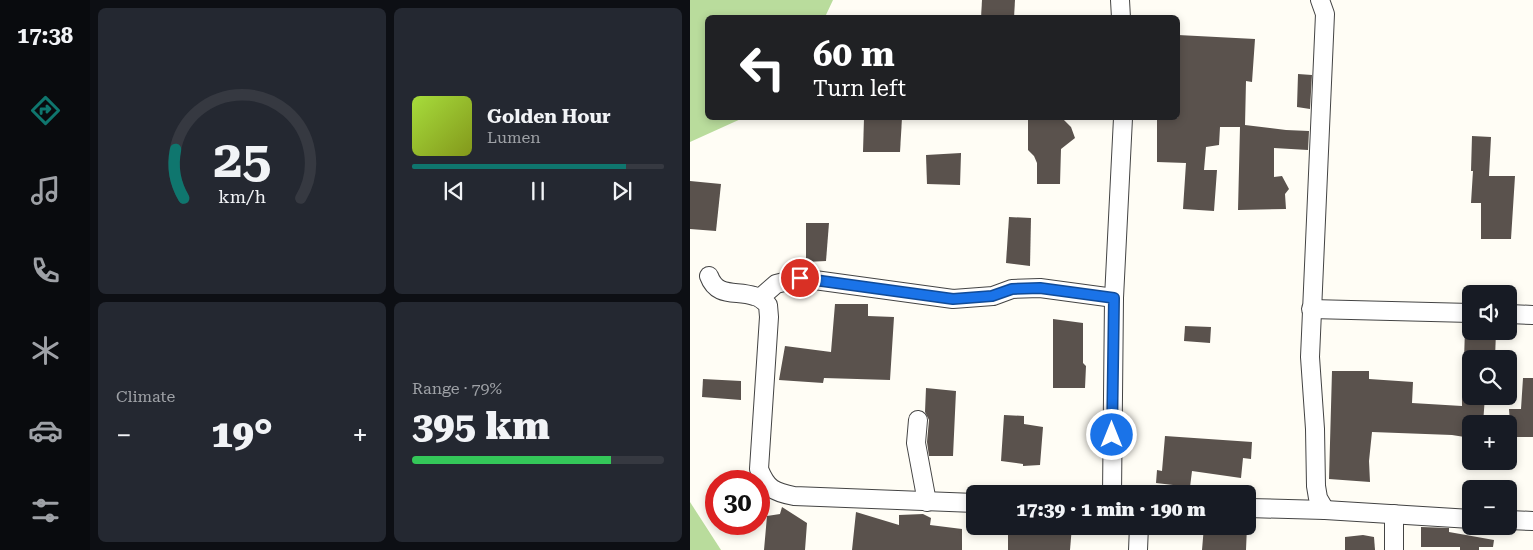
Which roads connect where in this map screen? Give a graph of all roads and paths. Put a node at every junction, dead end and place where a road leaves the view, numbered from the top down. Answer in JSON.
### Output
{"nodes":[{"id":1,"x":1120,"y":0,"type":"edge"},
{"id":2,"x":1320,"y":0,"type":"edge"},
{"id":3,"x":1121,"y":15,"type":"edge"},
{"id":4,"x":1123,"y":120,"type":"edge"},
{"id":5,"x":709,"y":276,"type":"dead end"},
{"id":6,"x":760,"y":298,"type":"junction"},
{"id":7,"x":1114,"y":298,"type":"junction"},
{"id":8,"x":1311,"y":309,"type":"junction"},
{"id":9,"x":1462,"y":313,"type":"edge"},
{"id":10,"x":1517,"y":314,"type":"edge"},
{"id":11,"x":1533,"y":314,"type":"edge"},
{"id":12,"x":918,"y":420,"type":"dead end"},
{"id":13,"x":1112,"y":485,"type":"edge"},
{"id":14,"x":927,"y":502,"type":"junction"},
{"id":15,"x":966,"y":503,"type":"edge"},
{"id":16,"x":1256,"y":508,"type":"edge"},
{"id":17,"x":1325,"y":510,"type":"junction"},
{"id":18,"x":1394,"y":514,"type":"junction"},
{"id":19,"x":1462,"y":518,"type":"edge"},
{"id":20,"x":1517,"y":520,"type":"edge"},
{"id":21,"x":1533,"y":521,"type":"edge"},
{"id":22,"x":1139,"y":535,"type":"edge"},
{"id":23,"x":1138,"y":550,"type":"edge"},
{"id":24,"x":1394,"y":550,"type":"edge"}],
"edges":[{"from":1,"to":3,"type":"street"},
{"from":2,"to":8,"type":"street"},
{"from":4,"to":7,"type":"street"},
{"from":5,"to":6,"type":"street"},
{"from":6,"to":7,"type":"street"},
{"from":6,"to":14,"type":"street"},
{"from":7,"to":13,"type":"street"},
{"from":8,"to":9,"type":"street"},
{"from":8,"to":17,"type":"street"},
{"from":10,"to":11,"type":"street"},
{"from":12,"to":14,"type":"street"},
{"from":14,"to":15,"type":"street"},
{"from":16,"to":17,"type":"street"},
{"from":17,"to":18,"type":"street"},
{"from":18,"to":19,"type":"street"},
{"from":18,"to":24,"type":"street"},
{"from":20,"to":21,"type":"street"},
{"from":22,"to":23,"type":"street"}]}
